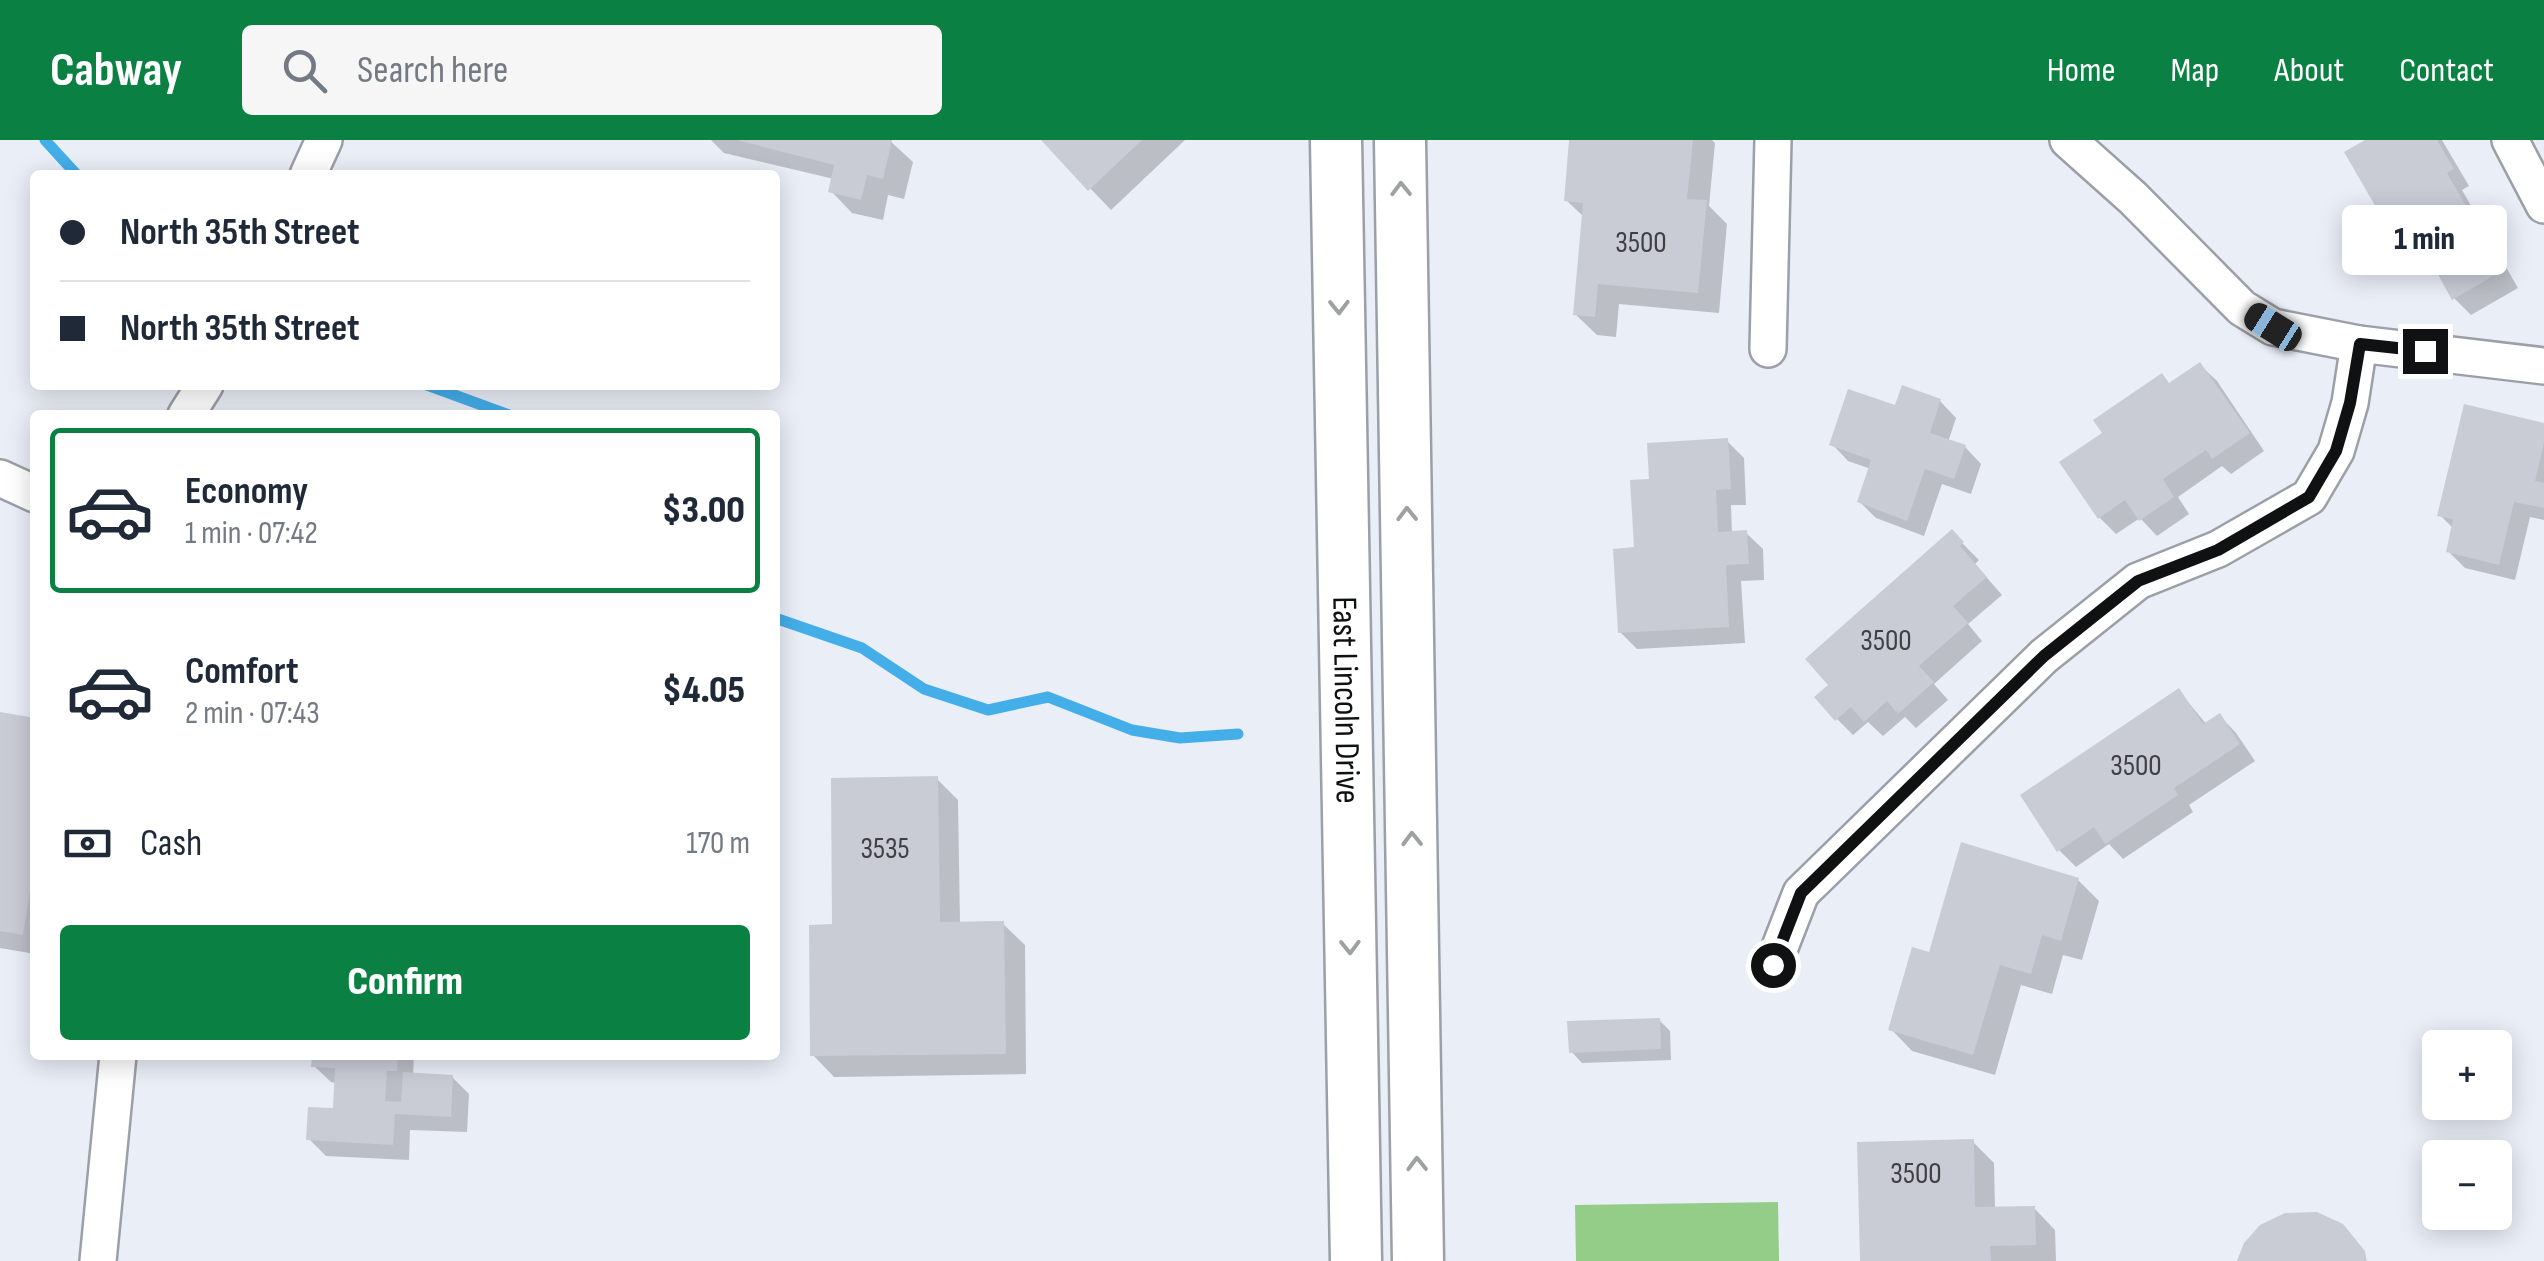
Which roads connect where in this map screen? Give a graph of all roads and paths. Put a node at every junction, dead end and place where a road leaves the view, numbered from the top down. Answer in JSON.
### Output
{"nodes":[{"id":1,"x":324,"y":140,"type":"edge"},
{"id":2,"x":1336,"y":140,"type":"edge"},
{"id":3,"x":1400,"y":140,"type":"edge"},
{"id":4,"x":1772,"y":140,"type":"edge"},
{"id":5,"x":2068,"y":140,"type":"edge"},
{"id":6,"x":2510,"y":140,"type":"edge"},
{"id":7,"x":310,"y":170,"type":"edge"},
{"id":8,"x":2544,"y":204,"type":"edge"},
{"id":9,"x":2360,"y":344,"type":"junction"},
{"id":10,"x":1768,"y":348,"type":"dead end"},
{"id":11,"x":2544,"y":366,"type":"edge"},
{"id":12,"x":0,"y":478,"type":"edge"},
{"id":13,"x":30,"y":492,"type":"edge"},
{"id":14,"x":1773,"y":965,"type":"dead end"},
{"id":15,"x":118,"y":1060,"type":"edge"},
{"id":16,"x":98,"y":1261,"type":"edge"},
{"id":17,"x":1356,"y":1261,"type":"edge"},
{"id":18,"x":1418,"y":1261,"type":"edge"}],
"edges":[{"from":1,"to":7,"type":"street"},
{"from":2,"to":17,"type":"main road","name":"East Lincoln Drive","one_way":true},
{"from":18,"to":3,"type":"main road","name":"East Lincoln Drive","one_way":true},
{"from":4,"to":10,"type":"street"},
{"from":5,"to":9,"type":"street"},
{"from":6,"to":8,"type":"street"},
{"from":9,"to":11,"type":"street"},
{"from":9,"to":14,"type":"street"},
{"from":12,"to":13,"type":"street"},
{"from":15,"to":16,"type":"street"}]}
